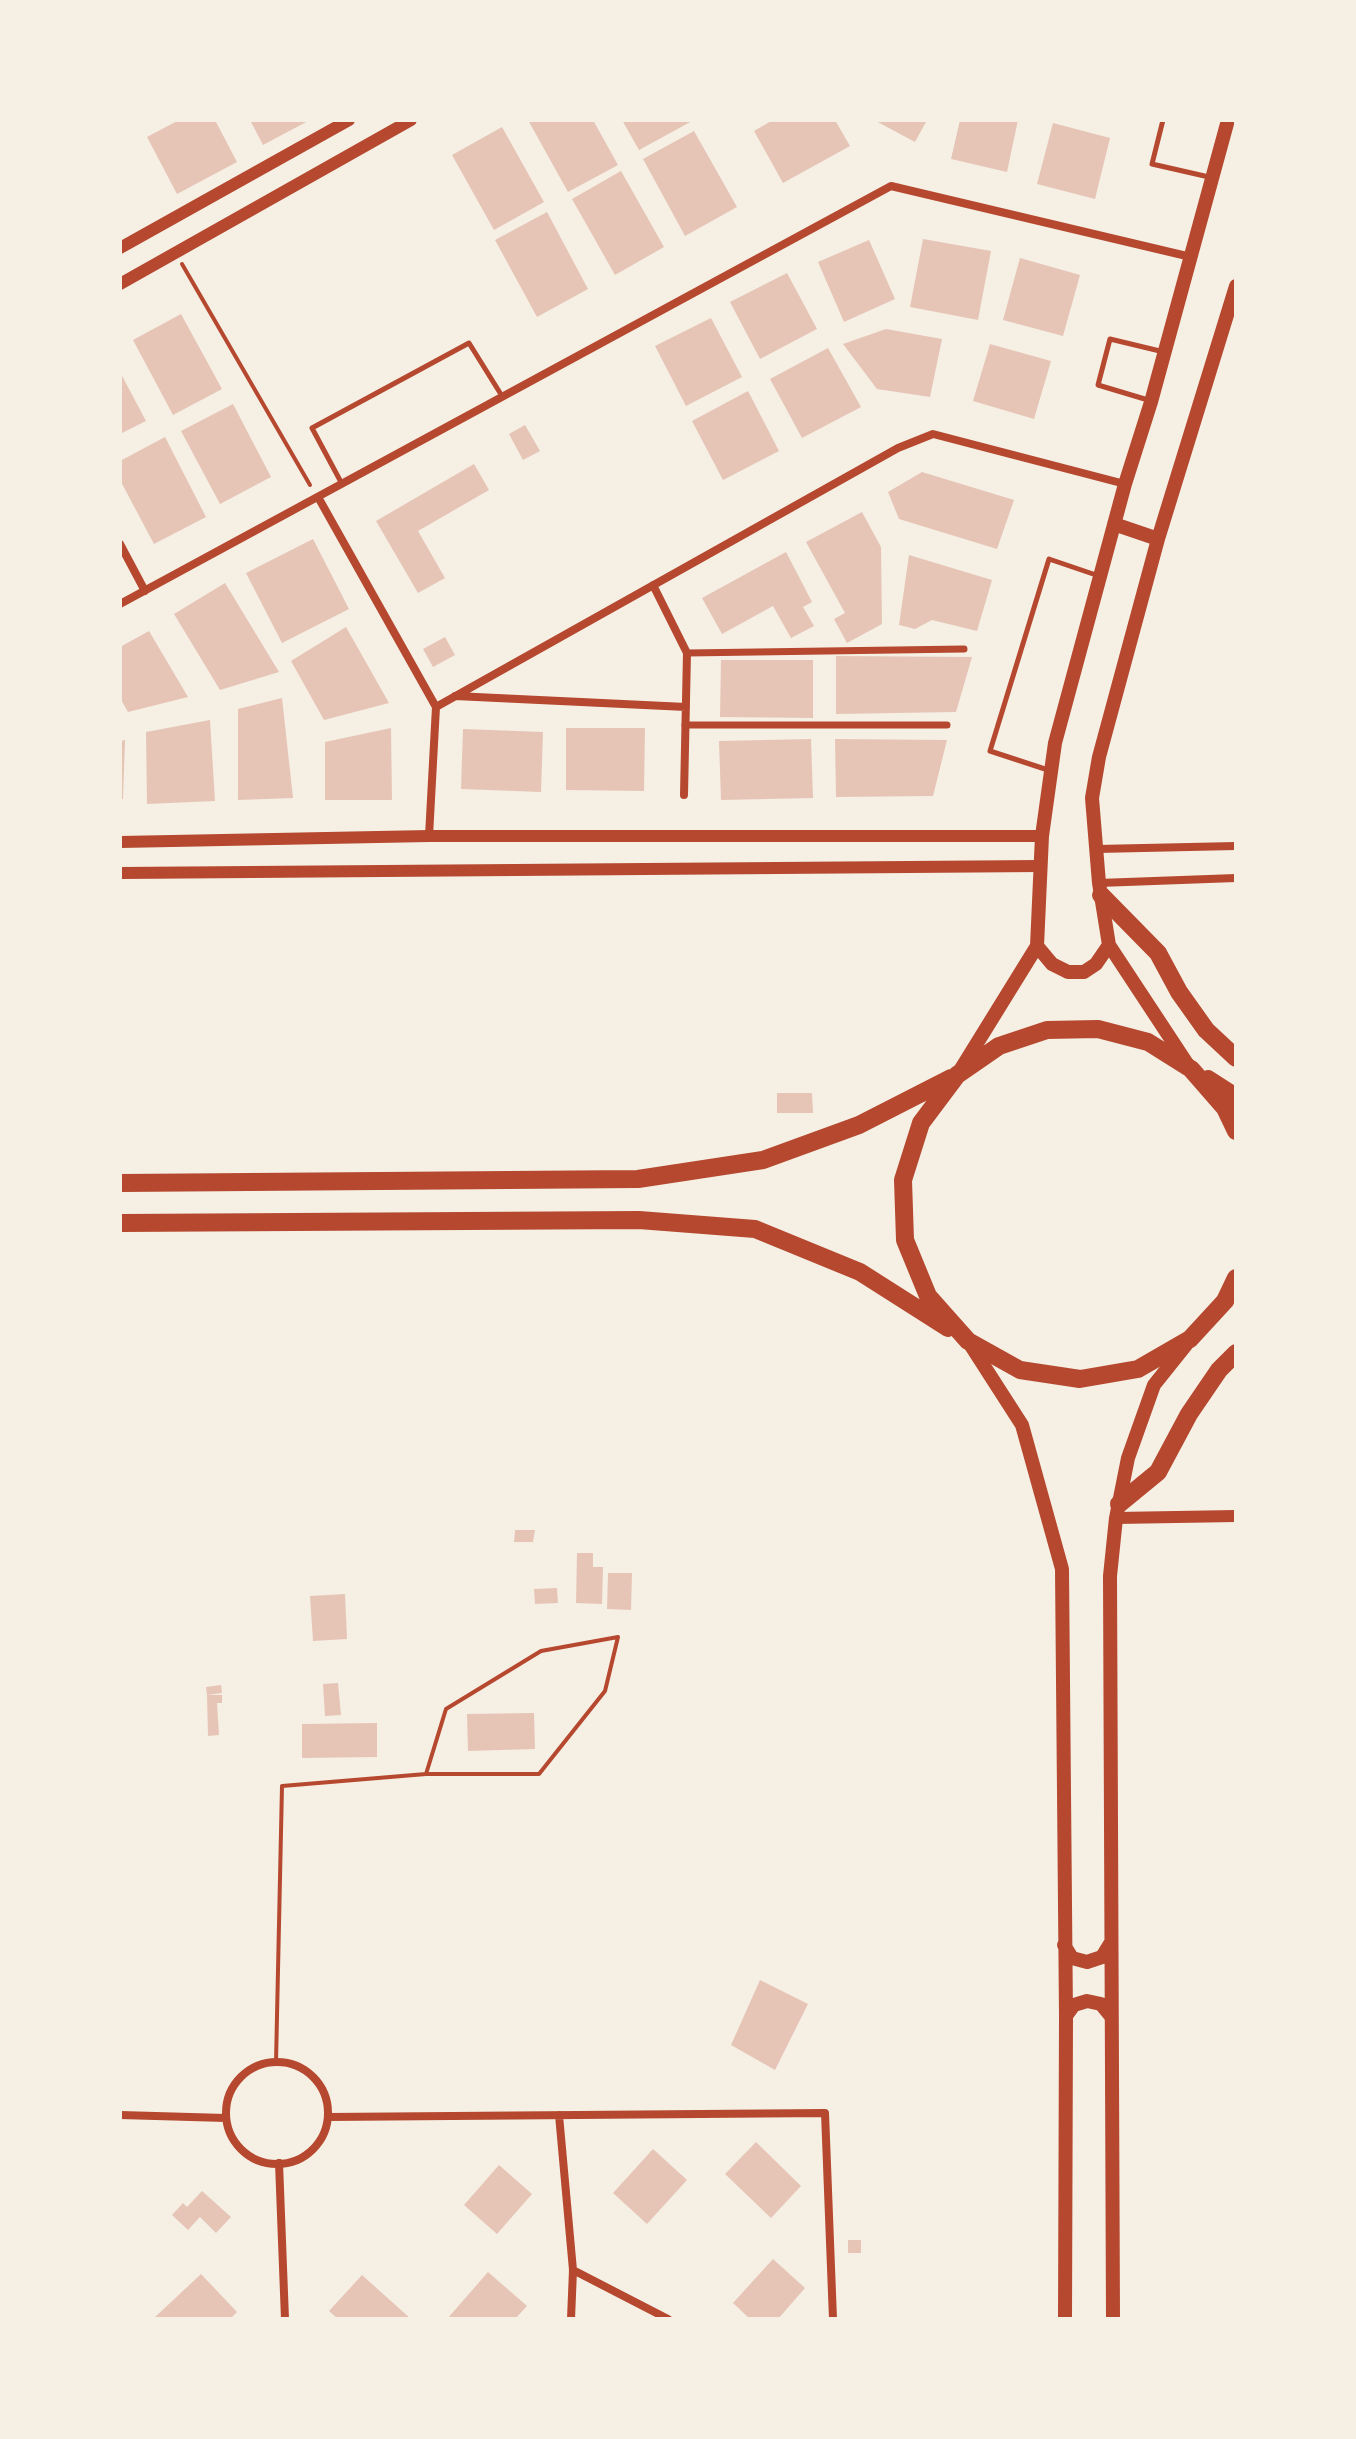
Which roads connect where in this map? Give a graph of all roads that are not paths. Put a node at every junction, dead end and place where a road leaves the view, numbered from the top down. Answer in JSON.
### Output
{"nodes":[{"id":1,"x":349,"y":120,"type":"edge"},
{"id":2,"x":411,"y":120,"type":"edge"},
{"id":3,"x":1163,"y":120,"type":"edge"},
{"id":4,"x":1228,"y":120,"type":"edge"},
{"id":5,"x":396,"y":124,"type":"edge"},
{"id":6,"x":1214,"y":178,"type":"junction"},
{"id":7,"x":120,"y":248,"type":"edge"},
{"id":8,"x":1192,"y":257,"type":"junction"},
{"id":9,"x":120,"y":284,"type":"edge"},
{"id":10,"x":1236,"y":286,"type":"edge"},
{"id":11,"x":1165,"y":353,"type":"junction"},
{"id":12,"x":503,"y":397,"type":"junction"},
{"id":13,"x":1151,"y":402,"type":"junction"},
{"id":14,"x":342,"y":484,"type":"junction"},
{"id":15,"x":1125,"y":484,"type":"junction"},
{"id":16,"x":318,"y":497,"type":"junction"},
{"id":17,"x":1114,"y":524,"type":"junction"},
{"id":18,"x":1158,"y":539,"type":"junction"},
{"id":19,"x":120,"y":544,"type":"edge"},
{"id":20,"x":1100,"y":576,"type":"junction"},
{"id":21,"x":653,"y":585,"type":"junction"},
{"id":22,"x":145,"y":591,"type":"junction"},
{"id":23,"x":120,"y":604,"type":"edge"},
{"id":24,"x":964,"y":649,"type":"dead end"},
{"id":25,"x":687,"y":653,"type":"junction"},
{"id":26,"x":454,"y":696,"type":"junction"},
{"id":27,"x":436,"y":707,"type":"junction"},
{"id":28,"x":686,"y":707,"type":"junction"},
{"id":29,"x":685,"y":725,"type":"junction"},
{"id":30,"x":947,"y":725,"type":"dead end"},
{"id":31,"x":1050,"y":771,"type":"junction"},
{"id":32,"x":684,"y":795,"type":"dead end"},
{"id":33,"x":429,"y":836,"type":"junction"},
{"id":34,"x":1042,"y":836,"type":"junction"},
{"id":35,"x":120,"y":842,"type":"edge"},
{"id":36,"x":1236,"y":846,"type":"edge"},
{"id":37,"x":1097,"y":849,"type":"junction"},
{"id":38,"x":1040,"y":866,"type":"junction"},
{"id":39,"x":120,"y":873,"type":"edge"},
{"id":40,"x":1236,"y":878,"type":"edge"},
{"id":41,"x":1100,"y":889,"type":"junction"},
{"id":42,"x":1109,"y":945,"type":"junction"},
{"id":43,"x":1037,"y":946,"type":"junction"},
{"id":44,"x":1236,"y":1058,"type":"edge"},
{"id":45,"x":1191,"y":1069,"type":"junction"},
{"id":46,"x":957,"y":1075,"type":"junction"},
{"id":47,"x":1236,"y":1097,"type":"edge"},
{"id":48,"x":1236,"y":1131,"type":"edge"},
{"id":49,"x":120,"y":1183,"type":"edge"},
{"id":50,"x":120,"y":1223,"type":"edge"},
{"id":51,"x":1236,"y":1278,"type":"edge"},
{"id":52,"x":1236,"y":1304,"type":"edge"},
{"id":53,"x":1190,"y":1339,"type":"junction"},
{"id":54,"x":968,"y":1341,"type":"junction"},
{"id":55,"x":1236,"y":1353,"type":"edge"},
{"id":56,"x":1118,"y":1511,"type":"junction"},
{"id":57,"x":1236,"y":1516,"type":"edge"},
{"id":58,"x":1111,"y":1943,"type":"junction"},
{"id":59,"x":1064,"y":1945,"type":"junction"},
{"id":60,"x":1110,"y":2015,"type":"junction"},
{"id":61,"x":1066,"y":2016,"type":"junction"},
{"id":62,"x":120,"y":2115,"type":"edge"},
{"id":63,"x":559,"y":2115,"type":"junction"},
{"id":64,"x":328,"y":2117,"type":"junction"},
{"id":65,"x":226,"y":2118,"type":"junction"},
{"id":66,"x":279,"y":2163,"type":"junction"},
{"id":67,"x":573,"y":2270,"type":"junction"},
{"id":68,"x":285,"y":2319,"type":"edge"},
{"id":69,"x":571,"y":2319,"type":"edge"},
{"id":70,"x":668,"y":2319,"type":"edge"},
{"id":71,"x":833,"y":2319,"type":"edge"},
{"id":72,"x":1065,"y":2319,"type":"edge"},
{"id":73,"x":1113,"y":2319,"type":"edge"}],
"edges":[{"from":1,"to":7,"type":"street"},
{"from":2,"to":5,"type":"street"},
{"from":3,"to":6,"type":"lane"},
{"from":4,"to":6,"type":"main road"},
{"from":5,"to":9,"type":"street"},
{"from":6,"to":8,"type":"main road"},
{"from":8,"to":11,"type":"main road"},
{"from":8,"to":12,"type":"street"},
{"from":10,"to":18,"type":"main road"},
{"from":11,"to":13,"type":"main road"},
{"from":11,"to":13,"type":"lane"},
{"from":12,"to":14,"type":"street"},
{"from":12,"to":14,"type":"lane"},
{"from":13,"to":15,"type":"main road"},
{"from":14,"to":16,"type":"street"},
{"from":15,"to":17,"type":"main road"},
{"from":15,"to":21,"type":"street"},
{"from":16,"to":22,"type":"street"},
{"from":16,"to":27,"type":"street"},
{"from":17,"to":18,"type":"main road"},
{"from":17,"to":20,"type":"main road"},
{"from":18,"to":37,"type":"main road"},
{"from":19,"to":22,"type":"street"},
{"from":20,"to":31,"type":"main road"},
{"from":20,"to":31,"type":"lane"},
{"from":21,"to":25,"type":"street"},
{"from":21,"to":26,"type":"street"},
{"from":22,"to":23,"type":"street"},
{"from":24,"to":25,"type":"street"},
{"from":25,"to":28,"type":"street"},
{"from":26,"to":27,"type":"street"},
{"from":26,"to":28,"type":"street"},
{"from":27,"to":33,"type":"street"},
{"from":28,"to":29,"type":"street"},
{"from":29,"to":30,"type":"street"},
{"from":29,"to":32,"type":"street"},
{"from":31,"to":34,"type":"main road"},
{"from":33,"to":34,"type":"street"},
{"from":33,"to":35,"type":"street"},
{"from":34,"to":38,"type":"main road"},
{"from":36,"to":37,"type":"street"},
{"from":37,"to":41,"type":"main road"},
{"from":38,"to":39,"type":"street"},
{"from":38,"to":43,"type":"main road"},
{"from":40,"to":41,"type":"street"},
{"from":41,"to":42,"type":"main road"},
{"from":41,"to":44,"type":"highway"},
{"from":42,"to":43,"type":"main road"},
{"from":42,"to":45,"type":"main road"},
{"from":43,"to":46,"type":"main road"},
{"from":45,"to":46,"type":"highway"},
{"from":45,"to":47,"type":"highway"},
{"from":45,"to":48,"type":"highway"},
{"from":46,"to":49,"type":"highway"},
{"from":46,"to":54,"type":"highway"},
{"from":50,"to":54,"type":"highway"},
{"from":51,"to":53,"type":"highway"},
{"from":52,"to":53,"type":"highway"},
{"from":53,"to":54,"type":"highway"},
{"from":53,"to":56,"type":"main road"},
{"from":54,"to":59,"type":"main road"},
{"from":55,"to":56,"type":"highway"},
{"from":56,"to":57,"type":"street"},
{"from":56,"to":58,"type":"main road"},
{"from":58,"to":59,"type":"main road"},
{"from":58,"to":60,"type":"main road"},
{"from":59,"to":61,"type":"main road"},
{"from":60,"to":61,"type":"main road"},
{"from":60,"to":73,"type":"main road"},
{"from":61,"to":72,"type":"main road"},
{"from":62,"to":65,"type":"street"},
{"from":63,"to":64,"type":"street"},
{"from":63,"to":67,"type":"street"},
{"from":63,"to":71,"type":"street"},
{"from":64,"to":65,"type":"street"},
{"from":64,"to":66,"type":"street"},
{"from":65,"to":66,"type":"street"},
{"from":66,"to":68,"type":"street"},
{"from":67,"to":69,"type":"street"},
{"from":67,"to":70,"type":"street"}]}
